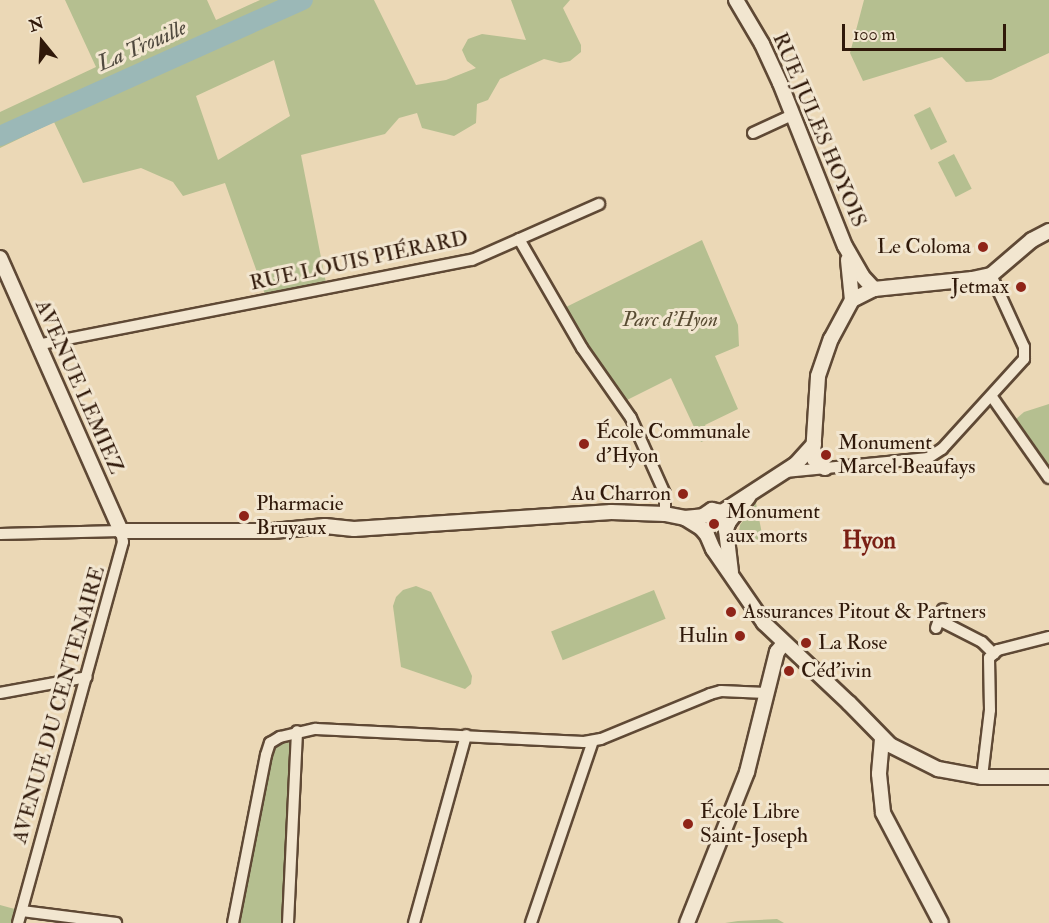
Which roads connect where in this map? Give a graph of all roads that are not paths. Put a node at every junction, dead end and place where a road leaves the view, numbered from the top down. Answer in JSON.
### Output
{"nodes":[{"id":1,"x":736,"y":0,"type":"edge"},
{"id":2,"x":792,"y":115,"type":"junction"},
{"id":3,"x":753,"y":133,"type":"dead end"},
{"id":4,"x":599,"y":204,"type":"dead end"},
{"id":5,"x":1049,"y":231,"type":"edge"},
{"id":6,"x":519,"y":239,"type":"junction"},
{"id":7,"x":846,"y":246,"type":"junction"},
{"id":8,"x":0,"y":258,"type":"edge"},
{"id":9,"x":991,"y":275,"type":"junction"},
{"id":10,"x":874,"y":289,"type":"junction"},
{"id":11,"x":852,"y":300,"type":"junction"},
{"id":12,"x":37,"y":345,"type":"junction"},
{"id":13,"x":992,"y":397,"type":"junction"},
{"id":14,"x":813,"y":449,"type":"junction"},
{"id":15,"x":825,"y":468,"type":"junction"},
{"id":16,"x":785,"y":472,"type":"junction"},
{"id":17,"x":1049,"y":478,"type":"edge"},
{"id":18,"x":665,"y":514,"type":"junction"},
{"id":19,"x":725,"y":522,"type":"junction"},
{"id":20,"x":703,"y":526,"type":"junction"},
{"id":21,"x":121,"y":531,"type":"junction"},
{"id":22,"x":0,"y":534,"type":"edge"},
{"id":23,"x":731,"y":572,"type":"junction"},
{"id":24,"x":944,"y":609,"type":"dead end"},
{"id":25,"x":1049,"y":637,"type":"edge"},
{"id":26,"x":784,"y":643,"type":"junction"},
{"id":27,"x":994,"y":654,"type":"junction"},
{"id":28,"x":87,"y":677,"type":"junction"},
{"id":29,"x":0,"y":693,"type":"edge"},
{"id":30,"x":766,"y":693,"type":"junction"},
{"id":31,"x":297,"y":731,"type":"junction"},
{"id":32,"x":466,"y":735,"type":"junction"},
{"id":33,"x":882,"y":739,"type":"junction"},
{"id":34,"x":593,"y":741,"type":"junction"},
{"id":35,"x":982,"y":777,"type":"junction"},
{"id":36,"x":1049,"y":777,"type":"edge"},
{"id":37,"x":22,"y":911,"type":"junction"},
{"id":38,"x":18,"y":923,"type":"edge"},
{"id":39,"x":116,"y":923,"type":"edge"},
{"id":40,"x":233,"y":923,"type":"edge"},
{"id":41,"x":288,"y":923,"type":"edge"},
{"id":42,"x":414,"y":923,"type":"edge"},
{"id":43,"x":531,"y":923,"type":"edge"},
{"id":44,"x":687,"y":923,"type":"edge"},
{"id":45,"x":941,"y":923,"type":"edge"}],
"edges":[{"from":1,"to":2,"type":"street","name":"RUE JULES HOYOIS"},
{"from":2,"to":3,"type":"street"},
{"from":2,"to":7,"type":"street","name":"RUE JULES HOYOIS"},
{"from":4,"to":6,"type":"street","name":"RUE LOUIS PIÉRARD"},
{"from":5,"to":9,"type":"street"},
{"from":6,"to":12,"type":"street","name":"RUE LOUIS PIÉRARD"},
{"from":6,"to":18,"type":"street"},
{"from":7,"to":10,"type":"street","name":"RUE JULES HOYOIS"},
{"from":7,"to":11,"type":"street","name":"RUE JULES HOYOIS"},
{"from":8,"to":12,"type":"street","name":"AVENUE LEMIEZ"},
{"from":9,"to":10,"type":"street"},
{"from":9,"to":13,"type":"street"},
{"from":10,"to":11,"type":"street"},
{"from":11,"to":14,"type":"street"},
{"from":12,"to":21,"type":"street","name":"AVENUE LEMIEZ"},
{"from":13,"to":15,"type":"street"},
{"from":13,"to":17,"type":"street"},
{"from":14,"to":15,"type":"street"},
{"from":14,"to":16,"type":"street"},
{"from":15,"to":16,"type":"street"},
{"from":16,"to":19,"type":"street"},
{"from":18,"to":20,"type":"street"},
{"from":18,"to":21,"type":"street"},
{"from":19,"to":20,"type":"street"},
{"from":19,"to":20,"type":"street"},
{"from":19,"to":23,"type":"street"},
{"from":20,"to":23,"type":"street"},
{"from":21,"to":22,"type":"street"},
{"from":21,"to":28,"type":"street","name":"AVENUE DU CENTENAIRE"},
{"from":23,"to":26,"type":"street"},
{"from":24,"to":27,"type":"street"},
{"from":25,"to":27,"type":"street"},
{"from":26,"to":30,"type":"street"},
{"from":26,"to":33,"type":"street"},
{"from":27,"to":35,"type":"street"},
{"from":28,"to":29,"type":"street"},
{"from":28,"to":37,"type":"street","name":"AVENUE DU CENTENAIRE"},
{"from":30,"to":34,"type":"street"},
{"from":30,"to":44,"type":"street"},
{"from":31,"to":32,"type":"street"},
{"from":31,"to":40,"type":"street"},
{"from":31,"to":41,"type":"street"},
{"from":32,"to":34,"type":"street"},
{"from":32,"to":42,"type":"street"},
{"from":33,"to":35,"type":"street"},
{"from":33,"to":45,"type":"street"},
{"from":34,"to":43,"type":"street"},
{"from":35,"to":36,"type":"street"},
{"from":37,"to":38,"type":"street","name":"AVENUE DU CENTENAIRE"},
{"from":37,"to":39,"type":"street"}]}
